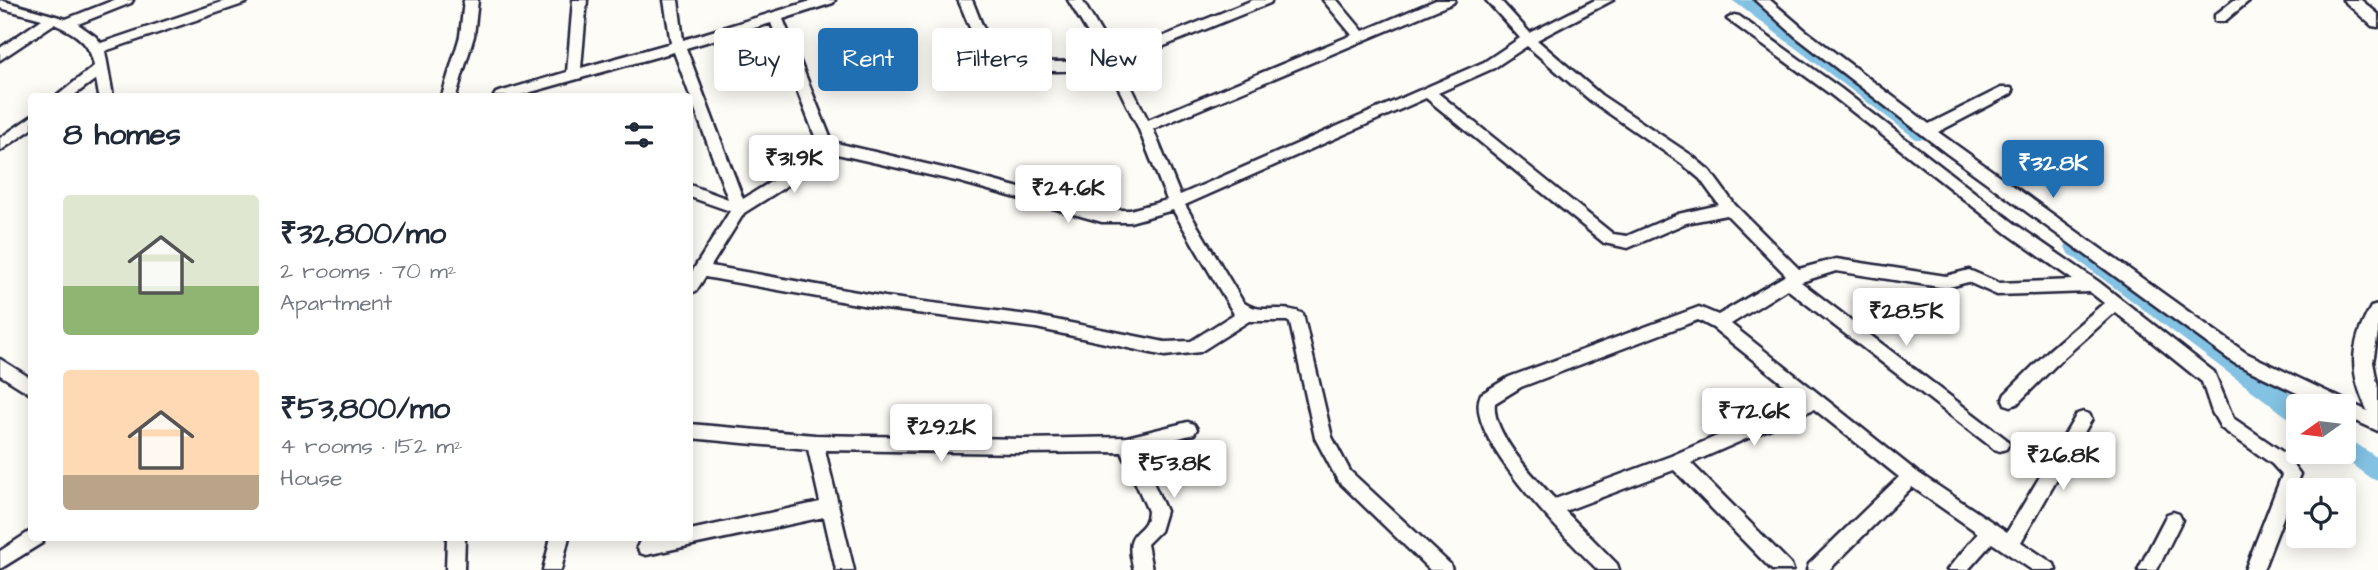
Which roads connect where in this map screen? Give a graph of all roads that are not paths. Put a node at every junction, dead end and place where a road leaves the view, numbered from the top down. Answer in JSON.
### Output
{"nodes":[{"id":1,"x":126,"y":0,"type":"edge"},
{"id":2,"x":241,"y":0,"type":"edge"},
{"id":3,"x":471,"y":0,"type":"edge"},
{"id":4,"x":580,"y":0,"type":"edge"},
{"id":5,"x":670,"y":0,"type":"edge"},
{"id":6,"x":828,"y":0,"type":"edge"},
{"id":7,"x":965,"y":0,"type":"edge"},
{"id":8,"x":1075,"y":0,"type":"edge"},
{"id":9,"x":1265,"y":0,"type":"edge"},
{"id":10,"x":1330,"y":0,"type":"edge"},
{"id":11,"x":1493,"y":0,"type":"edge"},
{"id":12,"x":1606,"y":0,"type":"edge"},
{"id":13,"x":1762,"y":0,"type":"edge"},
{"id":14,"x":2243,"y":0,"type":"edge"},
{"id":15,"x":2351,"y":0,"type":"edge"},
{"id":16,"x":1438,"y":2,"type":"edge"},
{"id":17,"x":1248,"y":3,"type":"edge"},
{"id":18,"x":0,"y":4,"type":"edge"},
{"id":19,"x":32,"y":5,"type":"edge"},
{"id":20,"x":53,"y":18,"type":"junction"},
{"id":21,"x":776,"y":18,"type":"junction"},
{"id":22,"x":2220,"y":18,"type":"dead end"},
{"id":23,"x":1734,"y":19,"type":"dead end"},
{"id":24,"x":2378,"y":22,"type":"edge"},
{"id":25,"x":66,"y":24,"type":"junction"},
{"id":26,"x":1092,"y":28,"type":"edge"},
{"id":27,"x":1360,"y":36,"type":"junction"},
{"id":28,"x":1528,"y":39,"type":"junction"},
{"id":29,"x":1162,"y":40,"type":"edge"},
{"id":30,"x":678,"y":44,"type":"junction"},
{"id":31,"x":98,"y":49,"type":"junction"},
{"id":32,"x":0,"y":55,"type":"edge"},
{"id":33,"x":1066,"y":65,"type":"edge"},
{"id":34,"x":99,"y":69,"type":"junction"},
{"id":35,"x":574,"y":74,"type":"junction"},
{"id":36,"x":1127,"y":91,"type":"edge"},
{"id":37,"x":1426,"y":91,"type":"junction"},
{"id":38,"x":2006,"y":91,"type":"dead end"},
{"id":39,"x":68,"y":93,"type":"edge"},
{"id":40,"x":105,"y":93,"type":"edge"},
{"id":41,"x":450,"y":93,"type":"edge"},
{"id":42,"x":511,"y":93,"type":"edge"},
{"id":43,"x":692,"y":93,"type":"edge"},
{"id":44,"x":696,"y":107,"type":"edge"},
{"id":45,"x":28,"y":124,"type":"edge"},
{"id":46,"x":1145,"y":127,"type":"junction"},
{"id":47,"x":1928,"y":131,"type":"junction"},
{"id":48,"x":0,"y":146,"type":"edge"},
{"id":49,"x":826,"y":146,"type":"junction"},
{"id":50,"x":693,"y":192,"type":"edge"},
{"id":51,"x":1176,"y":203,"type":"junction"},
{"id":52,"x":739,"y":209,"type":"junction"},
{"id":53,"x":1730,"y":209,"type":"junction"},
{"id":54,"x":700,"y":270,"type":"junction"},
{"id":55,"x":1793,"y":279,"type":"junction"},
{"id":56,"x":693,"y":282,"type":"edge"},
{"id":57,"x":2093,"y":286,"type":"junction"},
{"id":58,"x":2115,"y":303,"type":"junction"},
{"id":59,"x":2378,"y":313,"type":"edge"},
{"id":60,"x":1245,"y":315,"type":"junction"},
{"id":61,"x":1719,"y":323,"type":"junction"},
{"id":62,"x":0,"y":366,"type":"edge"},
{"id":63,"x":28,"y":385,"type":"edge"},
{"id":64,"x":2315,"y":394,"type":"edge"},
{"id":65,"x":2011,"y":399,"type":"dead end"},
{"id":66,"x":1815,"y":401,"type":"junction"},
{"id":67,"x":2378,"y":412,"type":"edge"},
{"id":68,"x":2356,"y":414,"type":"edge"},
{"id":69,"x":2083,"y":419,"type":"dead end"},
{"id":70,"x":2378,"y":424,"type":"edge"},
{"id":71,"x":1188,"y":429,"type":"dead end"},
{"id":72,"x":693,"y":431,"type":"edge"},
{"id":73,"x":815,"y":442,"type":"junction"},
{"id":74,"x":1127,"y":444,"type":"junction"},
{"id":75,"x":2000,"y":444,"type":"dead end"},
{"id":76,"x":1677,"y":461,"type":"junction"},
{"id":77,"x":1911,"y":477,"type":"junction"},
{"id":78,"x":830,"y":508,"type":"junction"},
{"id":79,"x":1553,"y":508,"type":"junction"},
{"id":80,"x":2173,"y":520,"type":"dead end"},
{"id":81,"x":1991,"y":531,"type":"junction"},
{"id":82,"x":693,"y":537,"type":"edge"},
{"id":83,"x":30,"y":541,"type":"edge"},
{"id":84,"x":456,"y":541,"type":"edge"},
{"id":85,"x":559,"y":541,"type":"edge"},
{"id":86,"x":674,"y":541,"type":"edge"},
{"id":87,"x":2010,"y":544,"type":"junction"},
{"id":88,"x":646,"y":547,"type":"dead end"},
{"id":89,"x":0,"y":561,"type":"edge"},
{"id":90,"x":455,"y":570,"type":"edge"},
{"id":91,"x":552,"y":570,"type":"edge"},
{"id":92,"x":845,"y":570,"type":"edge"},
{"id":93,"x":1143,"y":570,"type":"edge"},
{"id":94,"x":1443,"y":570,"type":"edge"},
{"id":95,"x":1610,"y":570,"type":"edge"},
{"id":96,"x":1784,"y":570,"type":"edge"},
{"id":97,"x":1816,"y":570,"type":"edge"},
{"id":98,"x":1956,"y":570,"type":"edge"},
{"id":99,"x":2047,"y":570,"type":"edge"},
{"id":100,"x":2147,"y":570,"type":"edge"},
{"id":101,"x":2253,"y":570,"type":"edge"}],
"edges":[{"from":1,"to":25,"type":"street"},
{"from":2,"to":31,"type":"street"},
{"from":3,"to":41,"type":"street"},
{"from":4,"to":35,"type":"street"},
{"from":5,"to":30,"type":"street"},
{"from":6,"to":21,"type":"street"},
{"from":7,"to":33,"type":"street"},
{"from":8,"to":26,"type":"street"},
{"from":9,"to":17,"type":"street"},
{"from":10,"to":27,"type":"street"},
{"from":11,"to":28,"type":"street"},
{"from":12,"to":28,"type":"street"},
{"from":13,"to":47,"type":"street"},
{"from":14,"to":22,"type":"street"},
{"from":15,"to":24,"type":"street"},
{"from":16,"to":27,"type":"street"},
{"from":17,"to":29,"type":"street"},
{"from":18,"to":19,"type":"street"},
{"from":19,"to":20,"type":"street"},
{"from":20,"to":25,"type":"street"},
{"from":20,"to":32,"type":"street"},
{"from":21,"to":30,"type":"street"},
{"from":21,"to":49,"type":"street"},
{"from":23,"to":57,"type":"street"},
{"from":25,"to":31,"type":"street"},
{"from":27,"to":46,"type":"street"},
{"from":28,"to":37,"type":"street"},
{"from":28,"to":53,"type":"street"},
{"from":30,"to":35,"type":"street"},
{"from":30,"to":43,"type":"street"},
{"from":31,"to":34,"type":"street"},
{"from":34,"to":39,"type":"street"},
{"from":34,"to":40,"type":"street"},
{"from":35,"to":42,"type":"street"},
{"from":36,"to":46,"type":"street"},
{"from":37,"to":51,"type":"street"},
{"from":37,"to":53,"type":"street"},
{"from":38,"to":47,"type":"street"},
{"from":44,"to":52,"type":"street"},
{"from":45,"to":48,"type":"street"},
{"from":46,"to":51,"type":"street"},
{"from":47,"to":64,"type":"street"},
{"from":49,"to":51,"type":"street"},
{"from":49,"to":52,"type":"street"},
{"from":50,"to":52,"type":"street"},
{"from":51,"to":60,"type":"street"},
{"from":52,"to":54,"type":"street"},
{"from":53,"to":55,"type":"street"},
{"from":54,"to":56,"type":"street"},
{"from":54,"to":60,"type":"street"},
{"from":55,"to":57,"type":"street"},
{"from":55,"to":61,"type":"street"},
{"from":55,"to":75,"type":"street"},
{"from":57,"to":58,"type":"street"},
{"from":58,"to":65,"type":"street"},
{"from":58,"to":101,"type":"street"},
{"from":59,"to":67,"type":"street"},
{"from":60,"to":94,"type":"street"},
{"from":61,"to":66,"type":"street"},
{"from":61,"to":79,"type":"street"},
{"from":62,"to":63,"type":"street"},
{"from":66,"to":76,"type":"street"},
{"from":66,"to":77,"type":"street"},
{"from":68,"to":70,"type":"street"},
{"from":69,"to":87,"type":"street"},
{"from":71,"to":74,"type":"street"},
{"from":72,"to":73,"type":"street"},
{"from":73,"to":74,"type":"street"},
{"from":73,"to":78,"type":"street"},
{"from":74,"to":93,"type":"street"},
{"from":76,"to":79,"type":"street"},
{"from":76,"to":96,"type":"street"},
{"from":77,"to":81,"type":"street"},
{"from":77,"to":97,"type":"street"},
{"from":78,"to":82,"type":"street"},
{"from":78,"to":92,"type":"street"},
{"from":79,"to":95,"type":"street"},
{"from":80,"to":100,"type":"street"},
{"from":81,"to":87,"type":"street"},
{"from":81,"to":98,"type":"street"},
{"from":83,"to":89,"type":"street"},
{"from":84,"to":90,"type":"street"},
{"from":85,"to":91,"type":"street"},
{"from":86,"to":88,"type":"street"},
{"from":87,"to":99,"type":"street"}]}
